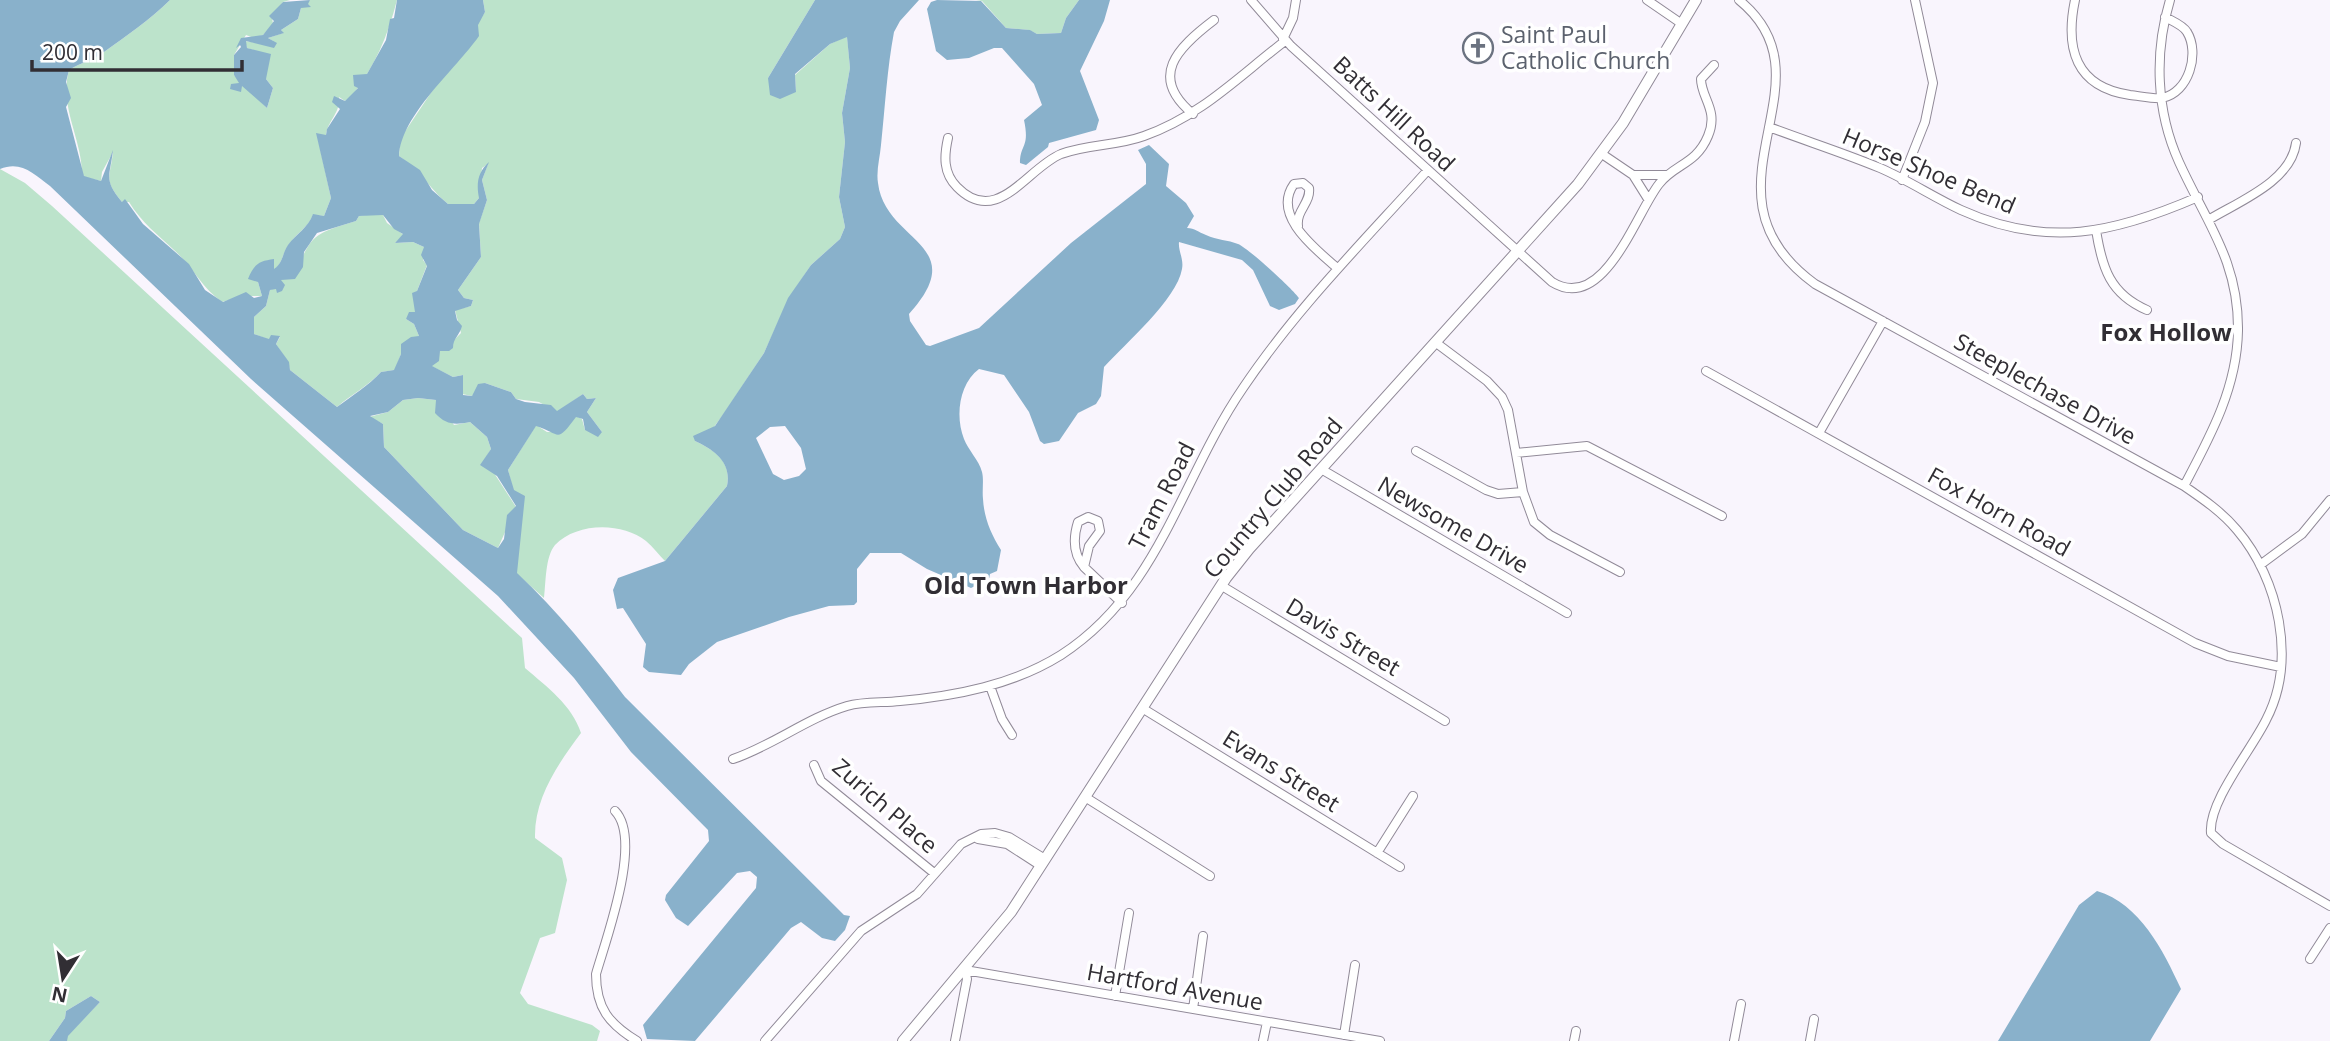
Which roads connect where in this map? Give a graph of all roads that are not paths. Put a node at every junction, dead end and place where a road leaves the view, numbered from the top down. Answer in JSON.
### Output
{"nodes":[{"id":1,"x":1251,"y":0,"type":"edge"},
{"id":2,"x":1296,"y":0,"type":"edge"},
{"id":3,"x":1647,"y":0,"type":"edge"},
{"id":4,"x":1696,"y":0,"type":"edge"},
{"id":5,"x":1738,"y":0,"type":"edge"},
{"id":6,"x":1915,"y":0,"type":"edge"},
{"id":7,"x":2075,"y":0,"type":"edge"},
{"id":8,"x":2170,"y":0,"type":"edge"},
{"id":9,"x":2165,"y":17,"type":"junction"},
{"id":10,"x":1214,"y":20,"type":"dead end"},
{"id":11,"x":1682,"y":24,"type":"junction"},
{"id":12,"x":1284,"y":40,"type":"junction"},
{"id":13,"x":1714,"y":65,"type":"dead end"},
{"id":14,"x":2161,"y":98,"type":"junction"},
{"id":15,"x":1193,"y":114,"type":"junction"},
{"id":16,"x":1769,"y":127,"type":"junction"},
{"id":17,"x":948,"y":138,"type":"dead end"},
{"id":18,"x":2296,"y":143,"type":"dead end"},
{"id":19,"x":1602,"y":154,"type":"junction"},
{"id":20,"x":1427,"y":171,"type":"junction"},
{"id":21,"x":1633,"y":174,"type":"junction"},
{"id":22,"x":1667,"y":175,"type":"junction"},
{"id":23,"x":1902,"y":180,"type":"junction"},
{"id":24,"x":2198,"y":197,"type":"junction"},
{"id":25,"x":1648,"y":199,"type":"junction"},
{"id":26,"x":2210,"y":219,"type":"junction"},
{"id":27,"x":1298,"y":226,"type":"junction"},
{"id":28,"x":2096,"y":230,"type":"junction"},
{"id":29,"x":1517,"y":252,"type":"junction"},
{"id":30,"x":1338,"y":268,"type":"junction"},
{"id":31,"x":2147,"y":310,"type":"dead end"},
{"id":32,"x":1883,"y":321,"type":"junction"},
{"id":33,"x":1435,"y":342,"type":"junction"},
{"id":34,"x":1706,"y":371,"type":"dead end"},
{"id":35,"x":1819,"y":433,"type":"junction"},
{"id":36,"x":1416,"y":451,"type":"dead end"},
{"id":37,"x":1516,"y":453,"type":"junction"},
{"id":38,"x":1321,"y":469,"type":"junction"},
{"id":39,"x":2184,"y":486,"type":"junction"},
{"id":40,"x":1523,"y":492,"type":"junction"},
{"id":41,"x":2330,"y":500,"type":"edge"},
{"id":42,"x":1722,"y":516,"type":"dead end"},
{"id":43,"x":2260,"y":565,"type":"junction"},
{"id":44,"x":1084,"y":567,"type":"junction"},
{"id":45,"x":1620,"y":572,"type":"dead end"},
{"id":46,"x":1222,"y":586,"type":"junction"},
{"id":47,"x":1122,"y":603,"type":"junction"},
{"id":48,"x":1567,"y":613,"type":"dead end"},
{"id":49,"x":2281,"y":667,"type":"junction"},
{"id":50,"x":990,"y":686,"type":"junction"},
{"id":51,"x":1142,"y":708,"type":"junction"},
{"id":52,"x":1445,"y":721,"type":"dead end"},
{"id":53,"x":1012,"y":735,"type":"dead end"},
{"id":54,"x":733,"y":759,"type":"dead end"},
{"id":55,"x":814,"y":765,"type":"dead end"},
{"id":56,"x":1413,"y":796,"type":"dead end"},
{"id":57,"x":1085,"y":797,"type":"junction"},
{"id":58,"x":615,"y":811,"type":"dead end"},
{"id":59,"x":1377,"y":853,"type":"junction"},
{"id":60,"x":1043,"y":863,"type":"junction"},
{"id":61,"x":1399,"y":867,"type":"dead end"},
{"id":62,"x":934,"y":873,"type":"junction"},
{"id":63,"x":1210,"y":876,"type":"dead end"},
{"id":64,"x":2330,"y":906,"type":"edge"},
{"id":65,"x":1129,"y":913,"type":"dead end"},
{"id":66,"x":2330,"y":928,"type":"edge"},
{"id":67,"x":1203,"y":936,"type":"dead end"},
{"id":68,"x":2310,"y":958,"type":"dead end"},
{"id":69,"x":1355,"y":965,"type":"dead end"},
{"id":70,"x":965,"y":970,"type":"junction"},
{"id":71,"x":1115,"y":996,"type":"junction"},
{"id":72,"x":1741,"y":1004,"type":"dead end"},
{"id":73,"x":1193,"y":1009,"type":"junction"},
{"id":74,"x":1814,"y":1018,"type":"dead end"},
{"id":75,"x":1267,"y":1022,"type":"junction"},
{"id":76,"x":1576,"y":1031,"type":"dead end"},
{"id":77,"x":1344,"y":1035,"type":"junction"},
{"id":78,"x":637,"y":1041,"type":"edge"},
{"id":79,"x":765,"y":1041,"type":"edge"},
{"id":80,"x":903,"y":1041,"type":"edge"},
{"id":81,"x":955,"y":1041,"type":"edge"},
{"id":82,"x":1263,"y":1041,"type":"edge"},
{"id":83,"x":1380,"y":1041,"type":"edge"},
{"id":84,"x":1574,"y":1041,"type":"edge"},
{"id":85,"x":1734,"y":1041,"type":"edge"},
{"id":86,"x":1810,"y":1041,"type":"edge"}],
"edges":[{"from":1,"to":12,"type":"street","name":"Batts Hill Road"},
{"from":2,"to":12,"type":"street"},
{"from":3,"to":11,"type":"street"},
{"from":4,"to":11,"type":"street","name":"Country Club Road"},
{"from":5,"to":16,"type":"street","name":"Steeplechase Drive"},
{"from":6,"to":23,"type":"street"},
{"from":7,"to":14,"type":"street"},
{"from":8,"to":9,"type":"street"},
{"from":9,"to":14,"type":"street"},
{"from":9,"to":14,"type":"street"},
{"from":10,"to":15,"type":"street"},
{"from":11,"to":19,"type":"street","name":"Country Club Road"},
{"from":12,"to":15,"type":"street"},
{"from":12,"to":20,"type":"street","name":"Batts Hill Road"},
{"from":13,"to":22,"type":"street","name":"Batts Hill Road"},
{"from":14,"to":24,"type":"street"},
{"from":15,"to":17,"type":"street"},
{"from":16,"to":23,"type":"street","name":"Horse Shoe Bend"},
{"from":16,"to":32,"type":"street","name":"Steeplechase Drive"},
{"from":18,"to":26,"type":"street"},
{"from":19,"to":21,"type":"street"},
{"from":19,"to":29,"type":"street","name":"Country Club Road"},
{"from":20,"to":29,"type":"street","name":"Batts Hill Road"},
{"from":20,"to":30,"type":"street","name":"Tram Road"},
{"from":21,"to":22,"type":"street"},
{"from":21,"to":25,"type":"street"},
{"from":22,"to":25,"type":"street","name":"Batts Hill Road"},
{"from":23,"to":28,"type":"street","name":"Horse Shoe Bend"},
{"from":24,"to":26,"type":"street"},
{"from":24,"to":28,"type":"street","name":"Horse Shoe Bend"},
{"from":25,"to":29,"type":"street","name":"Batts Hill Road"},
{"from":26,"to":39,"type":"street"},
{"from":27,"to":27,"type":"street"},
{"from":27,"to":30,"type":"street"},
{"from":28,"to":31,"type":"street"},
{"from":29,"to":33,"type":"street","name":"Country Club Road"},
{"from":30,"to":47,"type":"street","name":"Tram Road"},
{"from":32,"to":35,"type":"street"},
{"from":32,"to":39,"type":"street","name":"Steeplechase Drive"},
{"from":33,"to":37,"type":"street"},
{"from":33,"to":38,"type":"street","name":"Country Club Road"},
{"from":34,"to":35,"type":"street","name":"Fox Horn Road"},
{"from":35,"to":49,"type":"street","name":"Fox Horn Road"},
{"from":36,"to":40,"type":"street"},
{"from":37,"to":40,"type":"street"},
{"from":37,"to":42,"type":"street"},
{"from":38,"to":46,"type":"street","name":"Country Club Road"},
{"from":38,"to":48,"type":"street","name":"Newsome Drive"},
{"from":39,"to":43,"type":"street","name":"Steeplechase Drive"},
{"from":40,"to":45,"type":"street"},
{"from":41,"to":43,"type":"street"},
{"from":43,"to":49,"type":"street","name":"Steeplechase Drive"},
{"from":44,"to":44,"type":"street"},
{"from":44,"to":47,"type":"street"},
{"from":46,"to":51,"type":"street","name":"Country Club Road"},
{"from":46,"to":52,"type":"street","name":"Davis Street"},
{"from":47,"to":50,"type":"street","name":"Tram Road"},
{"from":49,"to":64,"type":"street","name":"Steeplechase Drive"},
{"from":50,"to":53,"type":"street"},
{"from":50,"to":54,"type":"street","name":"Tram Road"},
{"from":51,"to":57,"type":"street","name":"Country Club Road"},
{"from":51,"to":59,"type":"street","name":"Evans Street"},
{"from":55,"to":62,"type":"street","name":"Zurich Place"},
{"from":56,"to":59,"type":"street"},
{"from":57,"to":60,"type":"street","name":"Country Club Road"},
{"from":57,"to":63,"type":"street"},
{"from":58,"to":78,"type":"street"},
{"from":59,"to":61,"type":"street","name":"Evans Street"},
{"from":60,"to":62,"type":"street"},
{"from":60,"to":70,"type":"street","name":"Country Club Road"},
{"from":62,"to":79,"type":"street"},
{"from":65,"to":71,"type":"street"},
{"from":66,"to":68,"type":"street"},
{"from":67,"to":73,"type":"street"},
{"from":69,"to":77,"type":"street"},
{"from":70,"to":71,"type":"street","name":"Hartford Avenue"},
{"from":70,"to":80,"type":"street","name":"Country Club Road"},
{"from":70,"to":81,"type":"street"},
{"from":71,"to":73,"type":"street","name":"Hartford Avenue"},
{"from":72,"to":85,"type":"street"},
{"from":73,"to":75,"type":"street","name":"Hartford Avenue"},
{"from":74,"to":86,"type":"street"},
{"from":75,"to":77,"type":"street","name":"Hartford Avenue"},
{"from":75,"to":82,"type":"street"},
{"from":76,"to":84,"type":"street"},
{"from":77,"to":83,"type":"street","name":"Hartford Avenue"}]}
